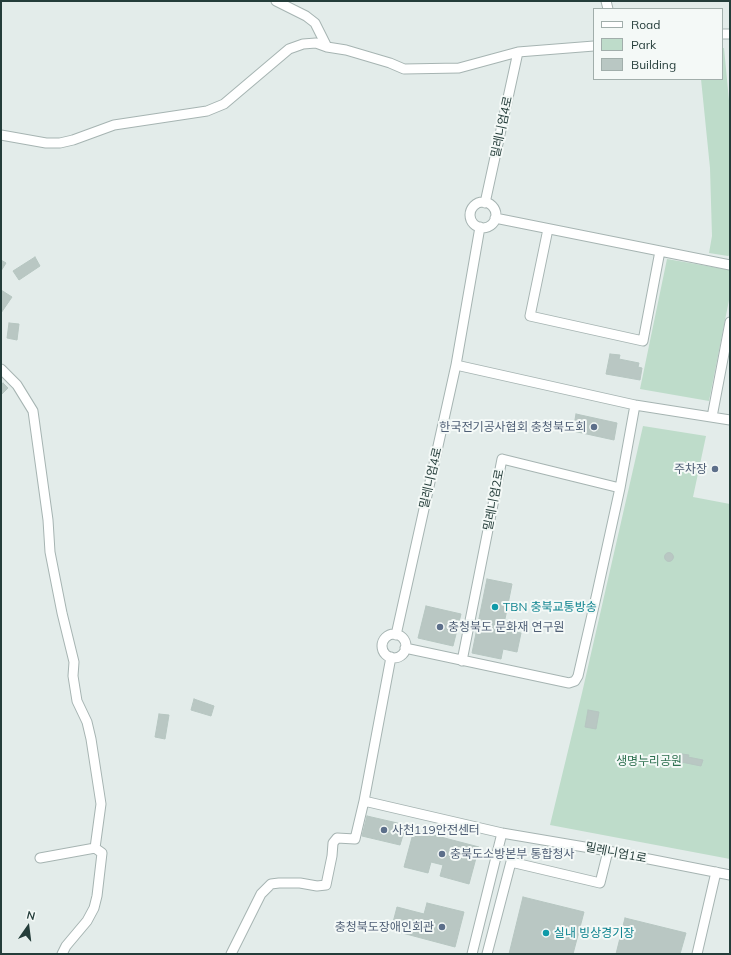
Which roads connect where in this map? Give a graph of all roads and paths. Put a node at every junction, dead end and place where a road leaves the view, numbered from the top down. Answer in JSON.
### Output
{"nodes":[{"id":1,"x":276,"y":1,"type":"edge"},
{"id":2,"x":593,"y":46,"type":"edge"},
{"id":3,"x":327,"y":47,"type":"junction"},
{"id":4,"x":518,"y":52,"type":"junction"},
{"id":5,"x":1,"y":135,"type":"edge"},
{"id":6,"x":485,"y":202,"type":"junction"},
{"id":7,"x":495,"y":218,"type":"junction"},
{"id":8,"x":480,"y":227,"type":"junction"},
{"id":9,"x":548,"y":229,"type":"junction"},
{"id":10,"x":660,"y":251,"type":"junction"},
{"id":11,"x":730,"y":265,"type":"edge"},
{"id":12,"x":730,"y":322,"type":"edge"},
{"id":13,"x":456,"y":365,"type":"junction"},
{"id":14,"x":1,"y":369,"type":"edge"},
{"id":15,"x":635,"y":406,"type":"junction"},
{"id":16,"x":712,"y":417,"type":"junction"},
{"id":17,"x":730,"y":420,"type":"edge"},
{"id":18,"x":620,"y":488,"type":"junction"},
{"id":19,"x":396,"y":635,"type":"junction"},
{"id":20,"x":405,"y":648,"type":"junction"},
{"id":21,"x":391,"y":657,"type":"junction"},
{"id":22,"x":462,"y":660,"type":"junction"},
{"id":23,"x":364,"y":801,"type":"junction"},
{"id":24,"x":502,"y":833,"type":"junction"},
{"id":25,"x":95,"y":848,"type":"junction"},
{"id":26,"x":608,"y":851,"type":"junction"},
{"id":27,"x":40,"y":858,"type":"dead end"},
{"id":28,"x":716,"y":872,"type":"junction"},
{"id":29,"x":730,"y":875,"type":"edge"},
{"id":30,"x":62,"y":954,"type":"edge"},
{"id":31,"x":232,"y":954,"type":"edge"},
{"id":32,"x":472,"y":954,"type":"edge"},
{"id":33,"x":487,"y":954,"type":"edge"},
{"id":34,"x":697,"y":954,"type":"edge"}],
"edges":[{"from":1,"to":3,"type":"street"},
{"from":2,"to":4,"type":"street"},
{"from":3,"to":4,"type":"street"},
{"from":3,"to":5,"type":"street"},
{"from":4,"to":6,"type":"street","name":"밀레니엄4로"},
{"from":6,"to":7,"type":"street"},
{"from":6,"to":8,"type":"street"},
{"from":7,"to":8,"type":"street"},
{"from":7,"to":9,"type":"street"},
{"from":8,"to":13,"type":"street","name":"밀레니엄4로"},
{"from":9,"to":10,"type":"street"},
{"from":9,"to":10,"type":"street"},
{"from":10,"to":11,"type":"street"},
{"from":12,"to":16,"type":"street"},
{"from":13,"to":15,"type":"street"},
{"from":13,"to":19,"type":"street","name":"밀레니엄4로"},
{"from":14,"to":25,"type":"street"},
{"from":15,"to":16,"type":"street"},
{"from":15,"to":18,"type":"street"},
{"from":16,"to":17,"type":"street"},
{"from":18,"to":22,"type":"street"},
{"from":18,"to":22,"type":"street","name":"밀레니엄2로"},
{"from":19,"to":20,"type":"street"},
{"from":19,"to":21,"type":"street"},
{"from":20,"to":21,"type":"street"},
{"from":20,"to":22,"type":"street"},
{"from":21,"to":23,"type":"street"},
{"from":23,"to":24,"type":"street","name":"밀레니엄1로"},
{"from":23,"to":31,"type":"street"},
{"from":24,"to":26,"type":"street","name":"밀레니엄1로"},
{"from":24,"to":32,"type":"street"},
{"from":25,"to":27,"type":"street"},
{"from":25,"to":30,"type":"street"},
{"from":26,"to":28,"type":"street","name":"밀레니엄1로"},
{"from":26,"to":33,"type":"street"},
{"from":28,"to":29,"type":"street","name":"밀레니엄1로"},
{"from":28,"to":34,"type":"street"}]}
